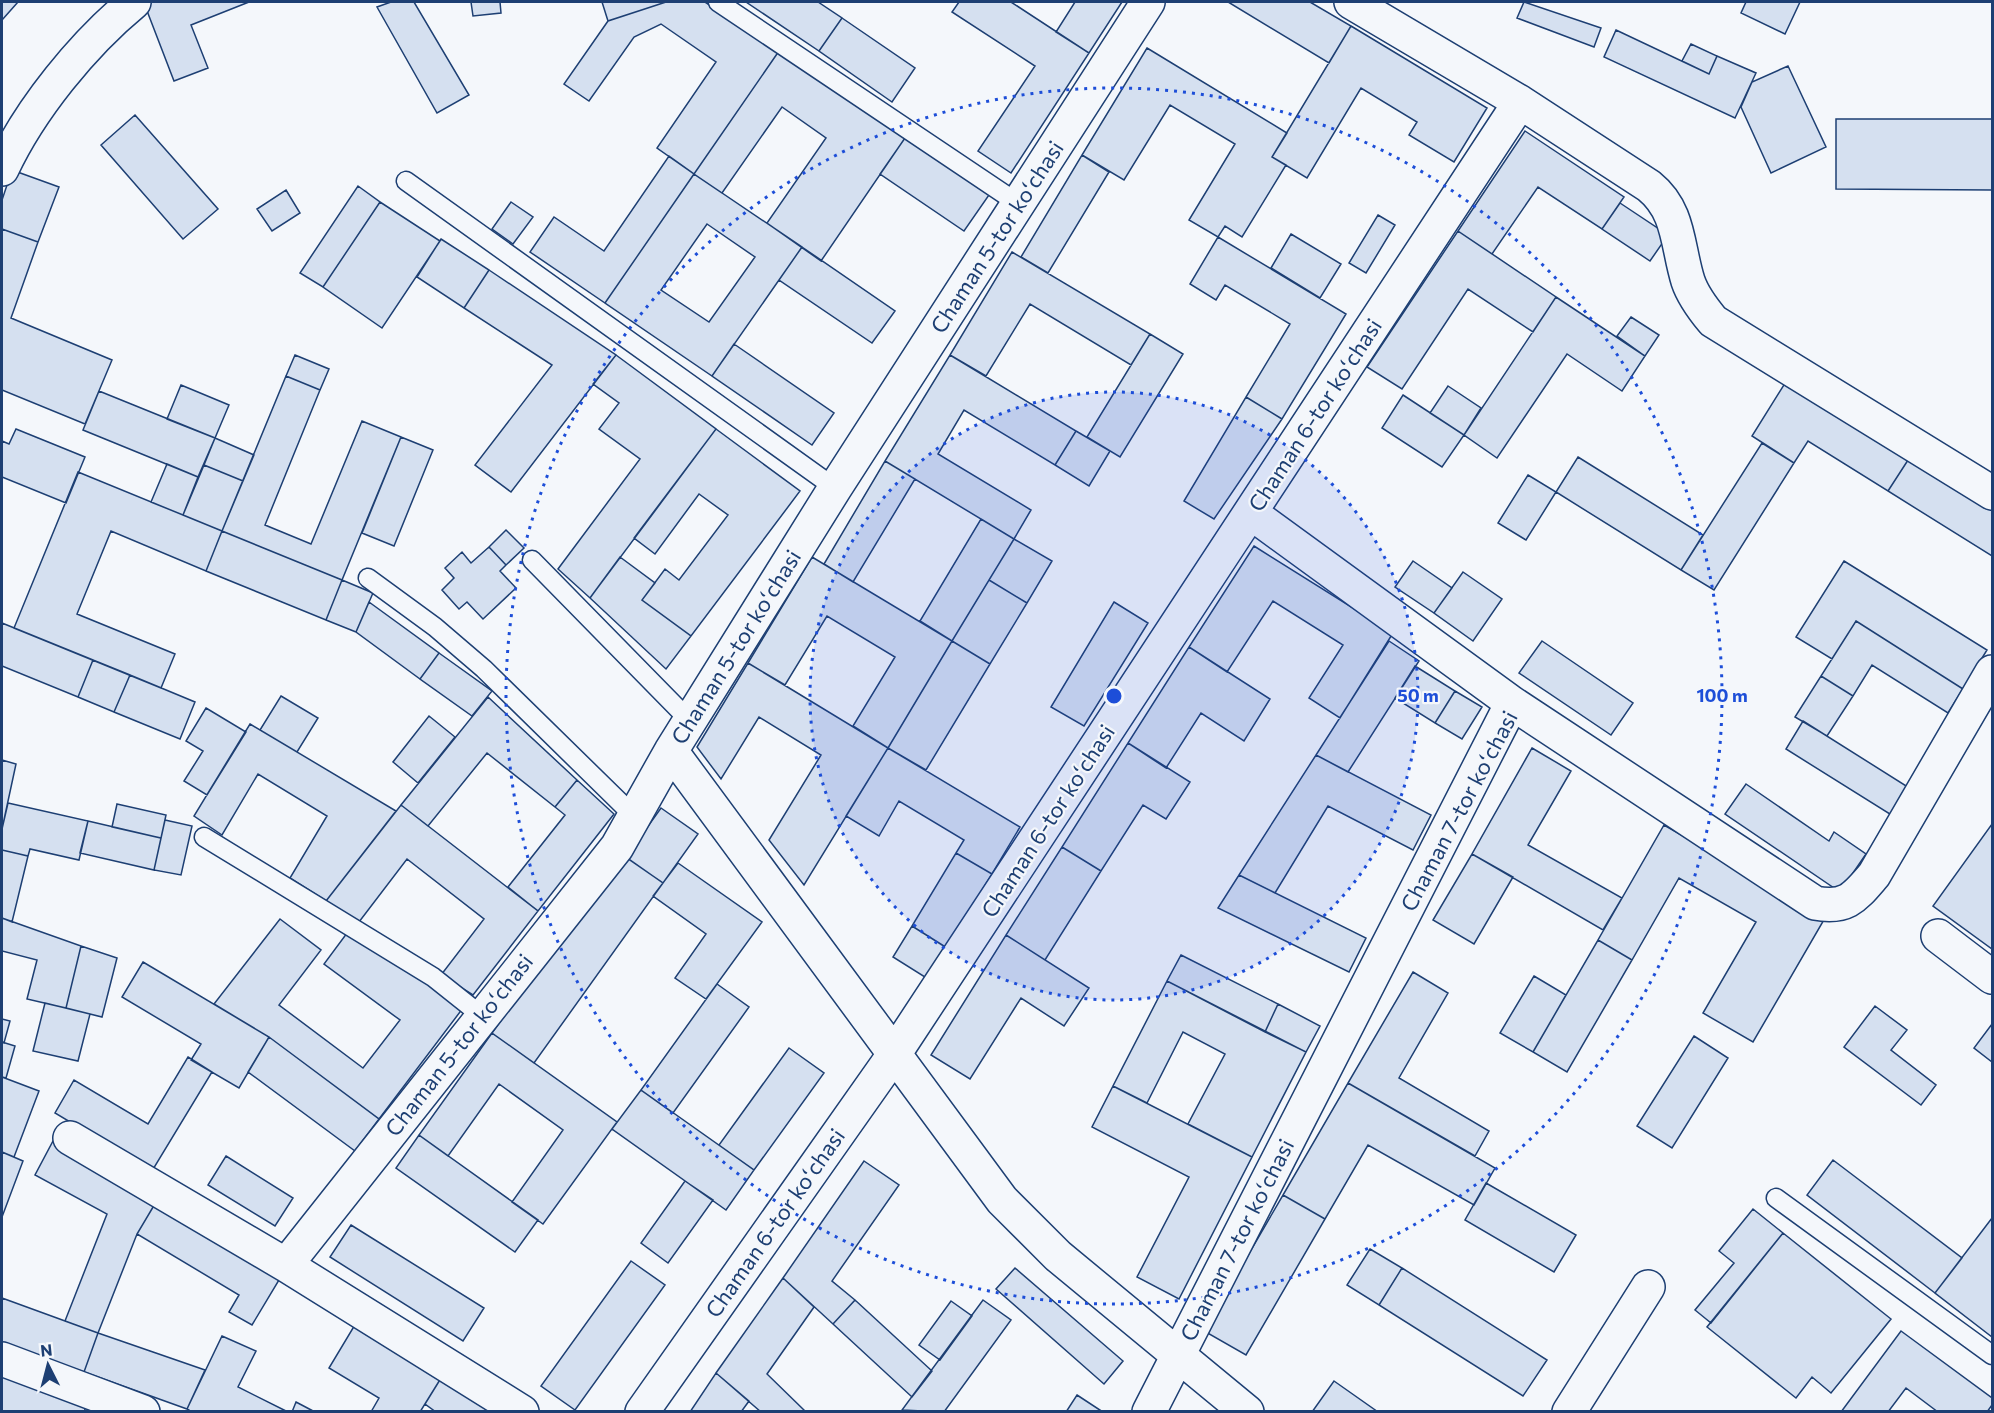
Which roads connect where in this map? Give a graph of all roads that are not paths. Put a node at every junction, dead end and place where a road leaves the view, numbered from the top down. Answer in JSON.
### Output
{"nodes":[{"id":1,"x":134,"y":2,"type":"edge"},
{"id":2,"x":718,"y":2,"type":"edge"},
{"id":3,"x":1148,"y":2,"type":"edge"},
{"id":4,"x":1352,"y":2,"type":"edge"},
{"id":5,"x":1520,"y":102,"type":"junction"},
{"id":6,"x":2,"y":169,"type":"edge"},
{"id":7,"x":406,"y":181,"type":"dead end"},
{"id":8,"x":1019,"y":204,"type":"junction"},
{"id":9,"x":835,"y":488,"type":"junction"},
{"id":10,"x":1992,"y":493,"type":"edge"},
{"id":11,"x":1251,"y":513,"type":"junction"},
{"id":12,"x":532,"y":560,"type":"dead end"},
{"id":13,"x":368,"y":578,"type":"dead end"},
{"id":14,"x":1992,"y":672,"type":"edge"},
{"id":15,"x":1512,"y":703,"type":"junction"},
{"id":16,"x":690,"y":721,"type":"junction"},
{"id":17,"x":670,"y":751,"type":"junction"},
{"id":18,"x":634,"y":816,"type":"junction"},
{"id":19,"x":204,"y":837,"type":"dead end"},
{"id":20,"x":1938,"y":936,"type":"dead end"},
{"id":21,"x":1992,"y":977,"type":"edge"},
{"id":22,"x":482,"y":1016,"type":"junction"},
{"id":23,"x":893,"y":1056,"type":"junction"},
{"id":24,"x":70,"y":1138,"type":"dead end"},
{"id":25,"x":1776,"y":1198,"type":"dead end"},
{"id":26,"x":286,"y":1265,"type":"junction"},
{"id":27,"x":1648,"y":1287,"type":"dead end"},
{"id":28,"x":1992,"y":1355,"type":"edge"},
{"id":29,"x":1177,"y":1356,"type":"junction"},
{"id":30,"x":2,"y":1359,"type":"edge"},
{"id":31,"x":142,"y":1412,"type":"edge"},
{"id":32,"x":522,"y":1412,"type":"edge"},
{"id":33,"x":642,"y":1412,"type":"edge"},
{"id":34,"x":1149,"y":1412,"type":"edge"},
{"id":35,"x":1247,"y":1412,"type":"edge"},
{"id":36,"x":1569,"y":1412,"type":"edge"}],
"edges":[{"from":1,"to":6,"type":"street"},
{"from":2,"to":8,"type":"lane"},
{"from":3,"to":8,"type":"street","name":"Chaman 5-tor koʻchasi"},
{"from":4,"to":5,"type":"street"},
{"from":5,"to":10,"type":"street"},
{"from":5,"to":11,"type":"street","name":"Chaman 6-tor koʻchasi"},
{"from":7,"to":9,"type":"lane"},
{"from":8,"to":9,"type":"street","name":"Chaman 5-tor koʻchasi"},
{"from":9,"to":16,"type":"street","name":"Chaman 5-tor koʻchasi"},
{"from":11,"to":15,"type":"street"},
{"from":11,"to":23,"type":"street","name":"Chaman 6-tor koʻchasi"},
{"from":12,"to":16,"type":"lane"},
{"from":13,"to":18,"type":"lane"},
{"from":14,"to":15,"type":"street","name":"Chaman 7-tor koʻchasi"},
{"from":15,"to":29,"type":"street","name":"Chaman 7-tor koʻchasi"},
{"from":16,"to":17,"type":"street","name":"Chaman 5-tor koʻchasi"},
{"from":17,"to":18,"type":"street","name":"Chaman 5-tor koʻchasi"},
{"from":17,"to":23,"type":"street"},
{"from":18,"to":22,"type":"street","name":"Chaman 5-tor koʻchasi"},
{"from":19,"to":22,"type":"lane"},
{"from":20,"to":21,"type":"street"},
{"from":22,"to":26,"type":"street","name":"Chaman 5-tor koʻchasi"},
{"from":23,"to":29,"type":"street"},
{"from":23,"to":33,"type":"street","name":"Chaman 6-tor koʻchasi"},
{"from":24,"to":26,"type":"street"},
{"from":25,"to":28,"type":"lane"},
{"from":26,"to":32,"type":"street"},
{"from":27,"to":36,"type":"street"},
{"from":29,"to":34,"type":"street","name":"Chaman 7-tor koʻchasi"},
{"from":29,"to":35,"type":"street"},
{"from":30,"to":31,"type":"street"}]}
